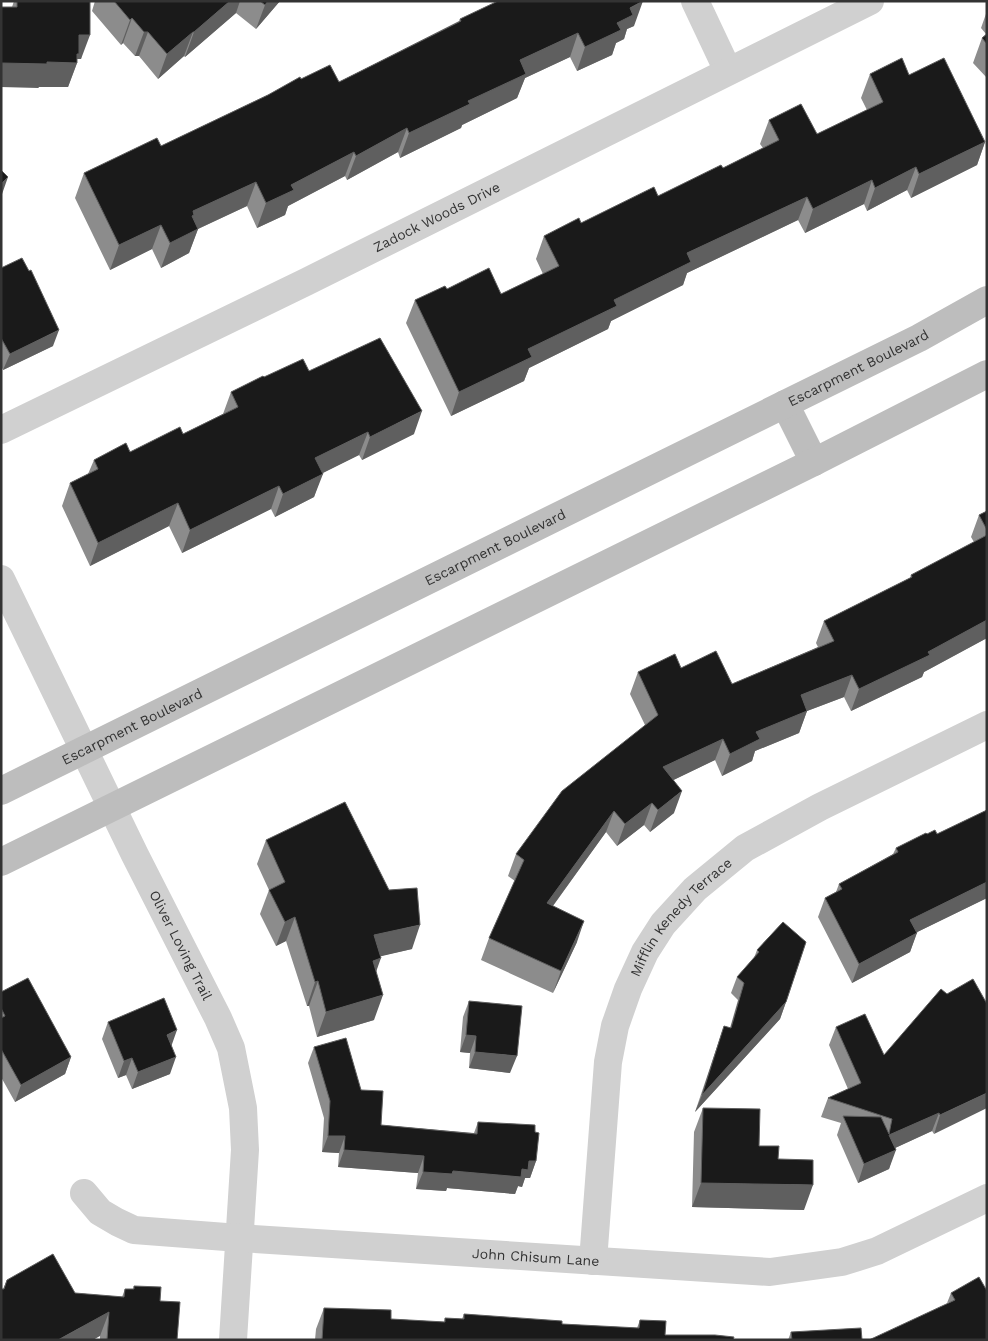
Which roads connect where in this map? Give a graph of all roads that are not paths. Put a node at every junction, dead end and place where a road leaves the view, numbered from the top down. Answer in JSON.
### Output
{"nodes":[{"id":1,"x":694,"y":1,"type":"edge"},
{"id":2,"x":870,"y":1,"type":"edge"},
{"id":3,"x":728,"y":72,"type":"junction"},
{"id":4,"x":987,"y":300,"type":"edge"},
{"id":5,"x":987,"y":374,"type":"edge"},
{"id":6,"x":785,"y":404,"type":"junction"},
{"id":7,"x":1,"y":430,"type":"edge"},
{"id":8,"x":814,"y":462,"type":"junction"},
{"id":9,"x":1,"y":579,"type":"edge"},
{"id":10,"x":987,"y":725,"type":"edge"},
{"id":11,"x":85,"y":749,"type":"junction"},
{"id":12,"x":1,"y":791,"type":"edge"},
{"id":13,"x":114,"y":808,"type":"junction"},
{"id":14,"x":1,"y":862,"type":"edge"},
{"id":15,"x":84,"y":1193,"type":"dead end"},
{"id":16,"x":987,"y":1198,"type":"edge"},
{"id":17,"x":240,"y":1238,"type":"junction"},
{"id":18,"x":593,"y":1261,"type":"junction"},
{"id":19,"x":233,"y":1340,"type":"edge"}],
"edges":[{"from":1,"to":3,"type":"street"},
{"from":2,"to":3,"type":"street","name":"Zadock Woods Drive"},
{"from":3,"to":7,"type":"street","name":"Zadock Woods Drive"},
{"from":4,"to":6,"type":"main road","name":"Escarpment Boulevard"},
{"from":5,"to":8,"type":"main road"},
{"from":6,"to":8,"type":"main road"},
{"from":6,"to":11,"type":"main road","name":"Escarpment Boulevard"},
{"from":8,"to":13,"type":"main road"},
{"from":9,"to":11,"type":"street","name":"Oliver Loving Trail"},
{"from":10,"to":18,"type":"street","name":"Mifflin Kenedy Terrace"},
{"from":11,"to":12,"type":"main road","name":"Escarpment Boulevard"},
{"from":11,"to":13,"type":"street","name":"Oliver Loving Trail"},
{"from":13,"to":14,"type":"main road"},
{"from":13,"to":17,"type":"street","name":"Oliver Loving Trail"},
{"from":15,"to":17,"type":"street","name":"John Chisum Lane"},
{"from":16,"to":18,"type":"street","name":"John Chisum Lane"},
{"from":17,"to":18,"type":"street","name":"John Chisum Lane"},
{"from":17,"to":19,"type":"street","name":"Oliver Loving Trail"}]}
